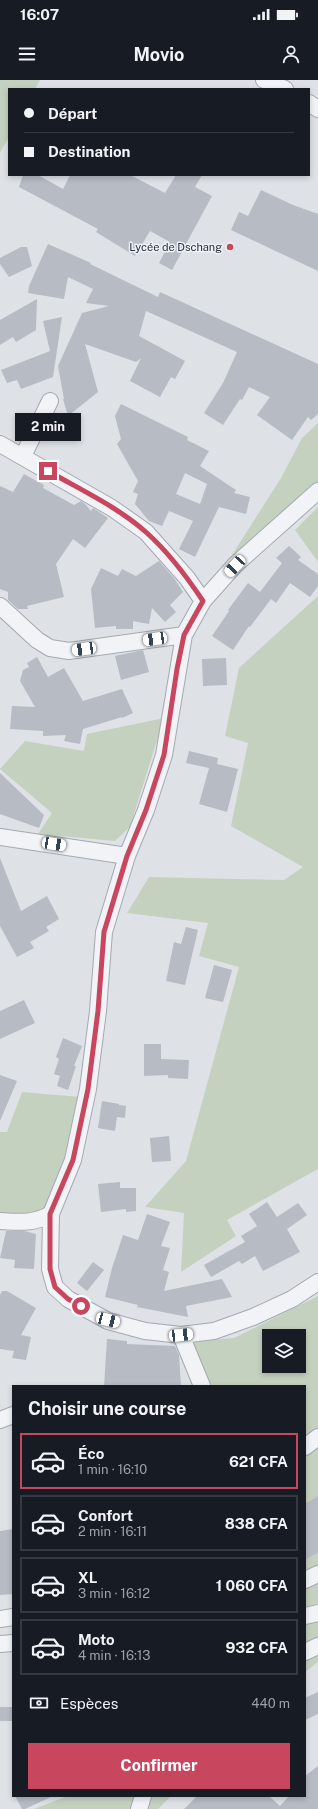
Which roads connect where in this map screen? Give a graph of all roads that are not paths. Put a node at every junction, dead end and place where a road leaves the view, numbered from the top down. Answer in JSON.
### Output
{"nodes":[{"id":1,"x":264,"y":80,"type":"edge"},
{"id":2,"x":283,"y":88,"type":"edge"},
{"id":3,"x":50,"y":402,"type":"dead end"},
{"id":4,"x":0,"y":444,"type":"edge"},
{"id":5,"x":23,"y":456,"type":"junction"},
{"id":6,"x":318,"y":491,"type":"edge"},
{"id":7,"x":203,"y":601,"type":"junction"},
{"id":8,"x":0,"y":606,"type":"edge"},
{"id":9,"x":184,"y":635,"type":"junction"},
{"id":10,"x":0,"y":836,"type":"edge"},
{"id":11,"x":127,"y":856,"type":"junction"},
{"id":12,"x":50,"y":1214,"type":"junction"},
{"id":13,"x":0,"y":1221,"type":"edge"},
{"id":14,"x":318,"y":1282,"type":"edge"},
{"id":15,"x":181,"y":1335,"type":"junction"},
{"id":16,"x":202,"y":1385,"type":"edge"},
{"id":17,"x":12,"y":1415,"type":"edge"},
{"id":18,"x":0,"y":1420,"type":"edge"},
{"id":19,"x":318,"y":1437,"type":"edge"},
{"id":20,"x":306,"y":1446,"type":"edge"},
{"id":21,"x":318,"y":1574,"type":"edge"},
{"id":22,"x":306,"y":1580,"type":"edge"},
{"id":23,"x":318,"y":1613,"type":"edge"},
{"id":24,"x":306,"y":1616,"type":"edge"},
{"id":25,"x":12,"y":1617,"type":"edge"},
{"id":26,"x":0,"y":1619,"type":"edge"},
{"id":27,"x":12,"y":1643,"type":"edge"},
{"id":28,"x":0,"y":1644,"type":"edge"},
{"id":29,"x":318,"y":1646,"type":"edge"},
{"id":30,"x":306,"y":1652,"type":"edge"},
{"id":31,"x":143,"y":1797,"type":"edge"},
{"id":32,"x":139,"y":1809,"type":"edge"}],
"edges":[{"from":1,"to":2,"type":"street"},
{"from":3,"to":5,"type":"street"},
{"from":4,"to":5,"type":"street"},
{"from":5,"to":7,"type":"street"},
{"from":6,"to":7,"type":"street"},
{"from":7,"to":9,"type":"street"},
{"from":8,"to":9,"type":"street"},
{"from":9,"to":11,"type":"street"},
{"from":10,"to":11,"type":"street"},
{"from":11,"to":12,"type":"street"},
{"from":12,"to":13,"type":"street"},
{"from":12,"to":15,"type":"street"},
{"from":14,"to":15,"type":"street"},
{"from":15,"to":16,"type":"street"},
{"from":17,"to":18,"type":"street"},
{"from":19,"to":20,"type":"street"},
{"from":21,"to":22,"type":"street"},
{"from":23,"to":24,"type":"street"},
{"from":25,"to":26,"type":"street"},
{"from":27,"to":28,"type":"street"},
{"from":29,"to":30,"type":"street"},
{"from":31,"to":32,"type":"street"}]}
